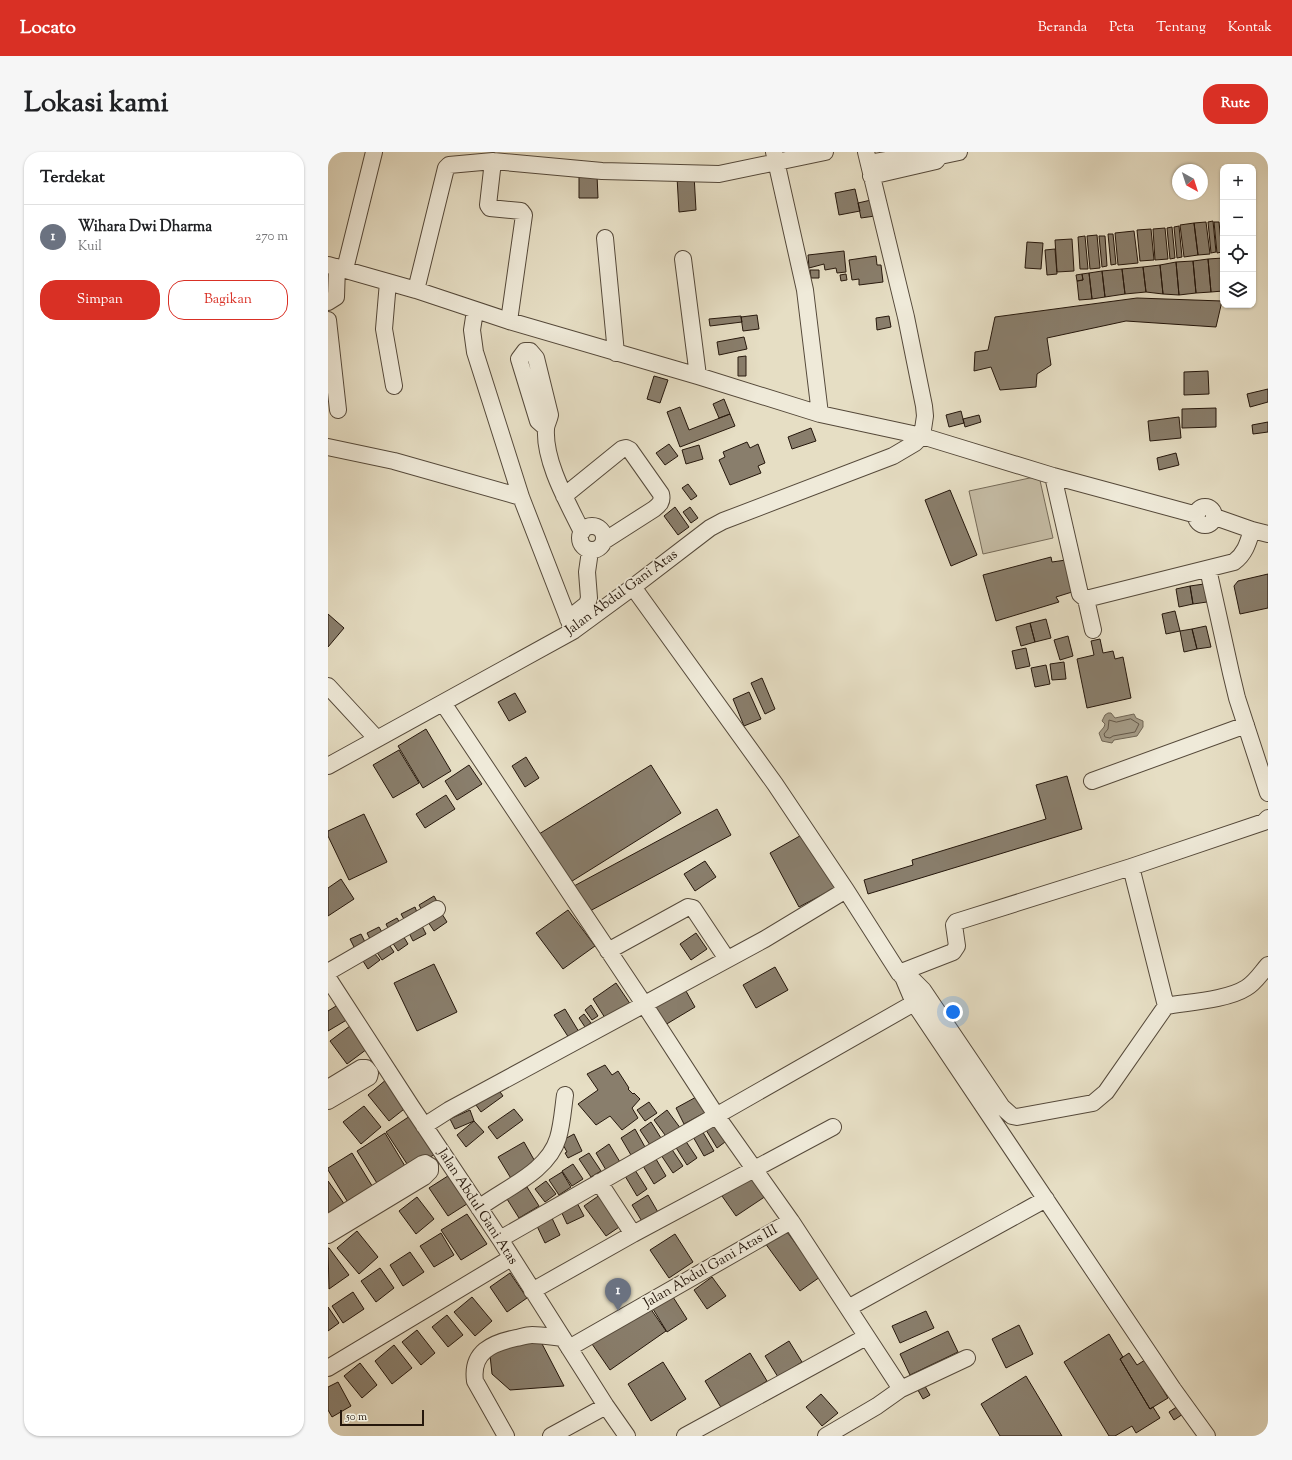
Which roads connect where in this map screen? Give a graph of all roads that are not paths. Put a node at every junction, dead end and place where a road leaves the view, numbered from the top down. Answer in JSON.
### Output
{"nodes":[{"id":1,"x":374,"y":152,"type":"edge"},
{"id":2,"x":825,"y":152,"type":"edge"},
{"id":3,"x":942,"y":153,"type":"edge"},
{"id":4,"x":775,"y":157,"type":"edge"},
{"id":5,"x":488,"y":159,"type":"edge"},
{"id":6,"x":869,"y":164,"type":"edge"},
{"id":7,"x":605,"y":238,"type":"dead end"},
{"id":8,"x":683,"y":259,"type":"dead end"},
{"id":9,"x":336,"y":267,"type":"edge"},
{"id":10,"x":388,"y":282,"type":"junction"},
{"id":11,"x":416,"y":290,"type":"junction"},
{"id":12,"x":328,"y":302,"type":"edge"},
{"id":13,"x":475,"y":310,"type":"junction"},
{"id":14,"x":328,"y":320,"type":"edge"},
{"id":15,"x":509,"y":322,"type":"junction"},
{"id":16,"x":616,"y":353,"type":"junction"},
{"id":17,"x":698,"y":376,"type":"junction"},
{"id":18,"x":394,"y":386,"type":"dead end"},
{"id":19,"x":338,"y":410,"type":"dead end"},
{"id":20,"x":820,"y":414,"type":"junction"},
{"id":21,"x":546,"y":428,"type":"dead end"},
{"id":22,"x":922,"y":436,"type":"junction"},
{"id":23,"x":328,"y":447,"type":"edge"},
{"id":24,"x":1053,"y":476,"type":"junction"},
{"id":25,"x":564,"y":496,"type":"junction"},
{"id":26,"x":521,"y":497,"type":"junction"},
{"id":27,"x":1252,"y":530,"type":"junction"},
{"id":28,"x":582,"y":532,"type":"junction"},
{"id":29,"x":1268,"y":534,"type":"edge"},
{"id":30,"x":604,"y":541,"type":"junction"},
{"id":31,"x":590,"y":551,"type":"junction"},
{"id":32,"x":1208,"y":569,"type":"junction"},
{"id":33,"x":634,"y":587,"type":"junction"},
{"id":34,"x":1086,"y":599,"type":"junction"},
{"id":35,"x":571,"y":625,"type":"junction"},
{"id":36,"x":1093,"y":630,"type":"dead end"},
{"id":37,"x":328,"y":686,"type":"edge"},
{"id":38,"x":443,"y":703,"type":"junction"},
{"id":39,"x":1246,"y":726,"type":"junction"},
{"id":40,"x":377,"y":739,"type":"junction"},
{"id":41,"x":328,"y":766,"type":"edge"},
{"id":42,"x":1092,"y":781,"type":"dead end"},
{"id":43,"x":1268,"y":793,"type":"edge"},
{"id":44,"x":1268,"y":818,"type":"edge"},
{"id":45,"x":1131,"y":867,"type":"junction"},
{"id":46,"x":846,"y":890,"type":"junction"},
{"id":47,"x":437,"y":909,"type":"dead end"},
{"id":48,"x":608,"y":951,"type":"junction"},
{"id":49,"x":727,"y":959,"type":"junction"},
{"id":50,"x":1268,"y":965,"type":"edge"},
{"id":51,"x":328,"y":972,"type":"edge"},
{"id":52,"x":901,"y":975,"type":"junction"},
{"id":53,"x":328,"y":978,"type":"edge"},
{"id":54,"x":914,"y":1003,"type":"junction"},
{"id":55,"x":644,"y":1004,"type":"junction"},
{"id":56,"x":1166,"y":1006,"type":"junction"},
{"id":57,"x":328,"y":1088,"type":"edge"},
{"id":58,"x":565,"y":1095,"type":"dead end"},
{"id":59,"x":328,"y":1101,"type":"edge"},
{"id":60,"x":716,"y":1115,"type":"junction"},
{"id":61,"x":424,"y":1126,"type":"junction"},
{"id":62,"x":833,"y":1127,"type":"dead end"},
{"id":63,"x":755,"y":1170,"type":"junction"},
{"id":64,"x":599,"y":1182,"type":"junction"},
{"id":65,"x":1046,"y":1199,"type":"junction"},
{"id":66,"x":479,"y":1208,"type":"junction"},
{"id":67,"x":790,"y":1221,"type":"junction"},
{"id":68,"x":328,"y":1223,"type":"edge"},
{"id":69,"x":633,"y":1234,"type":"junction"},
{"id":70,"x":328,"y":1235,"type":"edge"},
{"id":71,"x":505,"y":1249,"type":"junction"},
{"id":72,"x":532,"y":1291,"type":"junction"},
{"id":73,"x":848,"y":1308,"type":"junction"},
{"id":74,"x":866,"y":1337,"type":"junction"},
{"id":75,"x":566,"y":1343,"type":"junction"},
{"id":76,"x":354,"y":1347,"type":"junction"},
{"id":77,"x":328,"y":1357,"type":"edge"},
{"id":78,"x":967,"y":1358,"type":"dead end"},
{"id":79,"x":328,"y":1368,"type":"edge"},
{"id":80,"x":901,"y":1390,"type":"junction"},
{"id":81,"x":606,"y":1406,"type":"junction"},
{"id":82,"x":506,"y":1436,"type":"edge"},
{"id":83,"x":551,"y":1436,"type":"edge"},
{"id":84,"x":627,"y":1436,"type":"edge"},
{"id":85,"x":686,"y":1436,"type":"edge"},
{"id":86,"x":826,"y":1436,"type":"edge"},
{"id":87,"x":1207,"y":1436,"type":"edge"}],
"edges":[{"from":1,"to":9,"type":"street"},
{"from":2,"to":4,"type":"street"},
{"from":3,"to":6,"type":"street"},
{"from":4,"to":5,"type":"street"},
{"from":4,"to":20,"type":"street"},
{"from":5,"to":11,"type":"street"},
{"from":5,"to":15,"type":"street"},
{"from":6,"to":22,"type":"street"},
{"from":7,"to":16,"type":"street"},
{"from":8,"to":17,"type":"street"},
{"from":9,"to":10,"type":"street"},
{"from":9,"to":12,"type":"street"},
{"from":10,"to":11,"type":"street"},
{"from":10,"to":18,"type":"street"},
{"from":11,"to":13,"type":"street"},
{"from":13,"to":15,"type":"street"},
{"from":13,"to":26,"type":"street"},
{"from":14,"to":19,"type":"street"},
{"from":15,"to":16,"type":"street"},
{"from":16,"to":17,"type":"street"},
{"from":17,"to":20,"type":"street"},
{"from":20,"to":22,"type":"street"},
{"from":21,"to":25,"type":"street"},
{"from":22,"to":24,"type":"street"},
{"from":22,"to":33,"type":"street","name":"Jalan Abdul Gani Atas"},
{"from":23,"to":26,"type":"street"},
{"from":24,"to":27,"type":"street"},
{"from":24,"to":34,"type":"street"},
{"from":25,"to":28,"type":"street"},
{"from":25,"to":30,"type":"street"},
{"from":26,"to":35,"type":"street"},
{"from":27,"to":29,"type":"street"},
{"from":27,"to":32,"type":"street"},
{"from":28,"to":30,"type":"street"},
{"from":28,"to":31,"type":"street"},
{"from":30,"to":31,"type":"street"},
{"from":31,"to":35,"type":"street"},
{"from":32,"to":34,"type":"street"},
{"from":32,"to":39,"type":"street"},
{"from":33,"to":35,"type":"street","name":"Jalan Abdul Gani Atas"},
{"from":33,"to":46,"type":"street"},
{"from":34,"to":36,"type":"street"},
{"from":35,"to":38,"type":"street","name":"Jalan Abdul Gani Atas"},
{"from":37,"to":40,"type":"street"},
{"from":38,"to":40,"type":"street","name":"Jalan Abdul Gani Atas"},
{"from":38,"to":48,"type":"street"},
{"from":39,"to":42,"type":"street"},
{"from":39,"to":43,"type":"street"},
{"from":40,"to":41,"type":"street","name":"Jalan Abdul Gani Atas"},
{"from":44,"to":45,"type":"street"},
{"from":45,"to":52,"type":"street"},
{"from":45,"to":56,"type":"street"},
{"from":46,"to":49,"type":"street"},
{"from":46,"to":52,"type":"street"},
{"from":47,"to":51,"type":"street"},
{"from":48,"to":49,"type":"street"},
{"from":48,"to":55,"type":"street"},
{"from":49,"to":55,"type":"street"},
{"from":50,"to":56,"type":"street"},
{"from":52,"to":54,"type":"street"},
{"from":52,"to":56,"type":"street"},
{"from":53,"to":61,"type":"street","name":"Jalan Abdul Gani Atas"},
{"from":54,"to":60,"type":"street"},
{"from":54,"to":65,"type":"street"},
{"from":55,"to":60,"type":"street"},
{"from":55,"to":61,"type":"street"},
{"from":57,"to":59,"type":"street"},
{"from":58,"to":66,"type":"street"},
{"from":60,"to":63,"type":"street"},
{"from":60,"to":64,"type":"street"},
{"from":61,"to":66,"type":"street","name":"Jalan Abdul Gani Atas"},
{"from":62,"to":63,"type":"street"},
{"from":63,"to":67,"type":"street"},
{"from":63,"to":69,"type":"street"},
{"from":64,"to":69,"type":"street"},
{"from":64,"to":71,"type":"street"},
{"from":65,"to":73,"type":"street"},
{"from":65,"to":87,"type":"street"},
{"from":66,"to":71,"type":"street","name":"Jalan Abdul Gani Atas"},
{"from":67,"to":73,"type":"street"},
{"from":67,"to":75,"type":"street","name":"Jalan Abdul Gani Atas III"},
{"from":68,"to":70,"type":"street"},
{"from":69,"to":72,"type":"street"},
{"from":71,"to":72,"type":"street","name":"Jalan Abdul Gani Atas"},
{"from":71,"to":76,"type":"street"},
{"from":72,"to":75,"type":"street","name":"Jalan Abdul Gani Atas"},
{"from":73,"to":74,"type":"street"},
{"from":74,"to":80,"type":"street"},
{"from":74,"to":85,"type":"street"},
{"from":75,"to":81,"type":"street","name":"Jalan Abdul Gani Atas"},
{"from":75,"to":82,"type":"street"},
{"from":76,"to":77,"type":"street"},
{"from":76,"to":79,"type":"street"},
{"from":78,"to":80,"type":"street"},
{"from":80,"to":86,"type":"street"},
{"from":81,"to":83,"type":"street"},
{"from":81,"to":84,"type":"street","name":"Jalan Abdul Gani Atas"}]}
